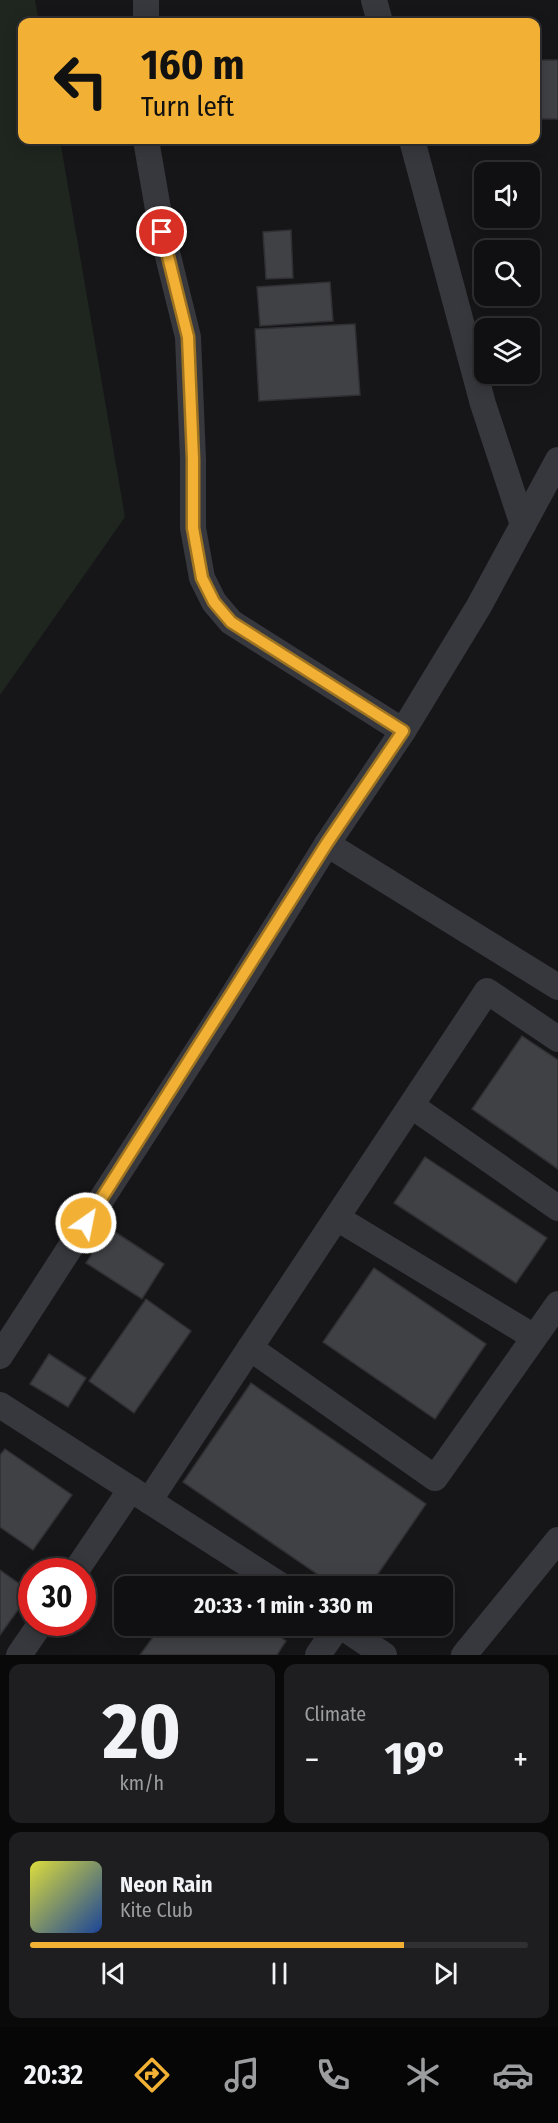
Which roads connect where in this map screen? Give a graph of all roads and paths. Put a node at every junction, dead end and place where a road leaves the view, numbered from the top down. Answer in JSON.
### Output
{"nodes":[{"id":1,"x":146,"y":0,"type":"edge"},
{"id":2,"x":374,"y":0,"type":"edge"},
{"id":3,"x":146,"y":18,"type":"edge"},
{"id":4,"x":379,"y":18,"type":"edge"},
{"id":5,"x":147,"y":144,"type":"edge"},
{"id":6,"x":413,"y":144,"type":"edge"},
{"id":7,"x":558,"y":460,"type":"edge"},
{"id":8,"x":523,"y":525,"type":"junction"},
{"id":9,"x":403,"y":731,"type":"junction"},
{"id":10,"x":327,"y":843,"type":"junction"},
{"id":11,"x":558,"y":987,"type":"edge"},
{"id":12,"x":558,"y":1039,"type":"edge"},
{"id":13,"x":412,"y":1106,"type":"junction"},
{"id":14,"x":558,"y":1208,"type":"edge"},
{"id":15,"x":337,"y":1218,"type":"junction"},
{"id":16,"x":558,"y":1304,"type":"edge"},
{"id":17,"x":534,"y":1337,"type":"junction"},
{"id":18,"x":250,"y":1348,"type":"junction"},
{"id":19,"x":0,"y":1356,"type":"edge"},
{"id":20,"x":0,"y":1406,"type":"edge"},
{"id":21,"x":140,"y":1495,"type":"junction"},
{"id":22,"x":558,"y":1540,"type":"edge"},
{"id":23,"x":87,"y":1558,"type":"edge"},
{"id":24,"x":266,"y":1576,"type":"edge"},
{"id":25,"x":32,"y":1636,"type":"edge"},
{"id":26,"x":332,"y":1636,"type":"edge"},
{"id":27,"x":355,"y":1636,"type":"edge"},
{"id":28,"x":19,"y":1655,"type":"edge"},
{"id":29,"x":318,"y":1655,"type":"edge"},
{"id":30,"x":384,"y":1655,"type":"edge"},
{"id":31,"x":464,"y":1655,"type":"edge"}],
"edges":[{"from":1,"to":3,"type":"street"},
{"from":2,"to":4,"type":"street"},
{"from":5,"to":9,"type":"street"},
{"from":6,"to":8,"type":"street"},
{"from":7,"to":8,"type":"street"},
{"from":8,"to":9,"type":"street"},
{"from":9,"to":10,"type":"street"},
{"from":10,"to":11,"type":"street"},
{"from":10,"to":19,"type":"street"},
{"from":12,"to":13,"type":"street"},
{"from":13,"to":14,"type":"street"},
{"from":13,"to":15,"type":"street"},
{"from":15,"to":17,"type":"street"},
{"from":15,"to":18,"type":"street"},
{"from":16,"to":17,"type":"street"},
{"from":17,"to":18,"type":"street"},
{"from":18,"to":21,"type":"street"},
{"from":20,"to":21,"type":"street"},
{"from":21,"to":23,"type":"street"},
{"from":21,"to":24,"type":"street"},
{"from":22,"to":31,"type":"street"},
{"from":25,"to":28,"type":"street"},
{"from":26,"to":29,"type":"street"},
{"from":27,"to":30,"type":"street"}]}
